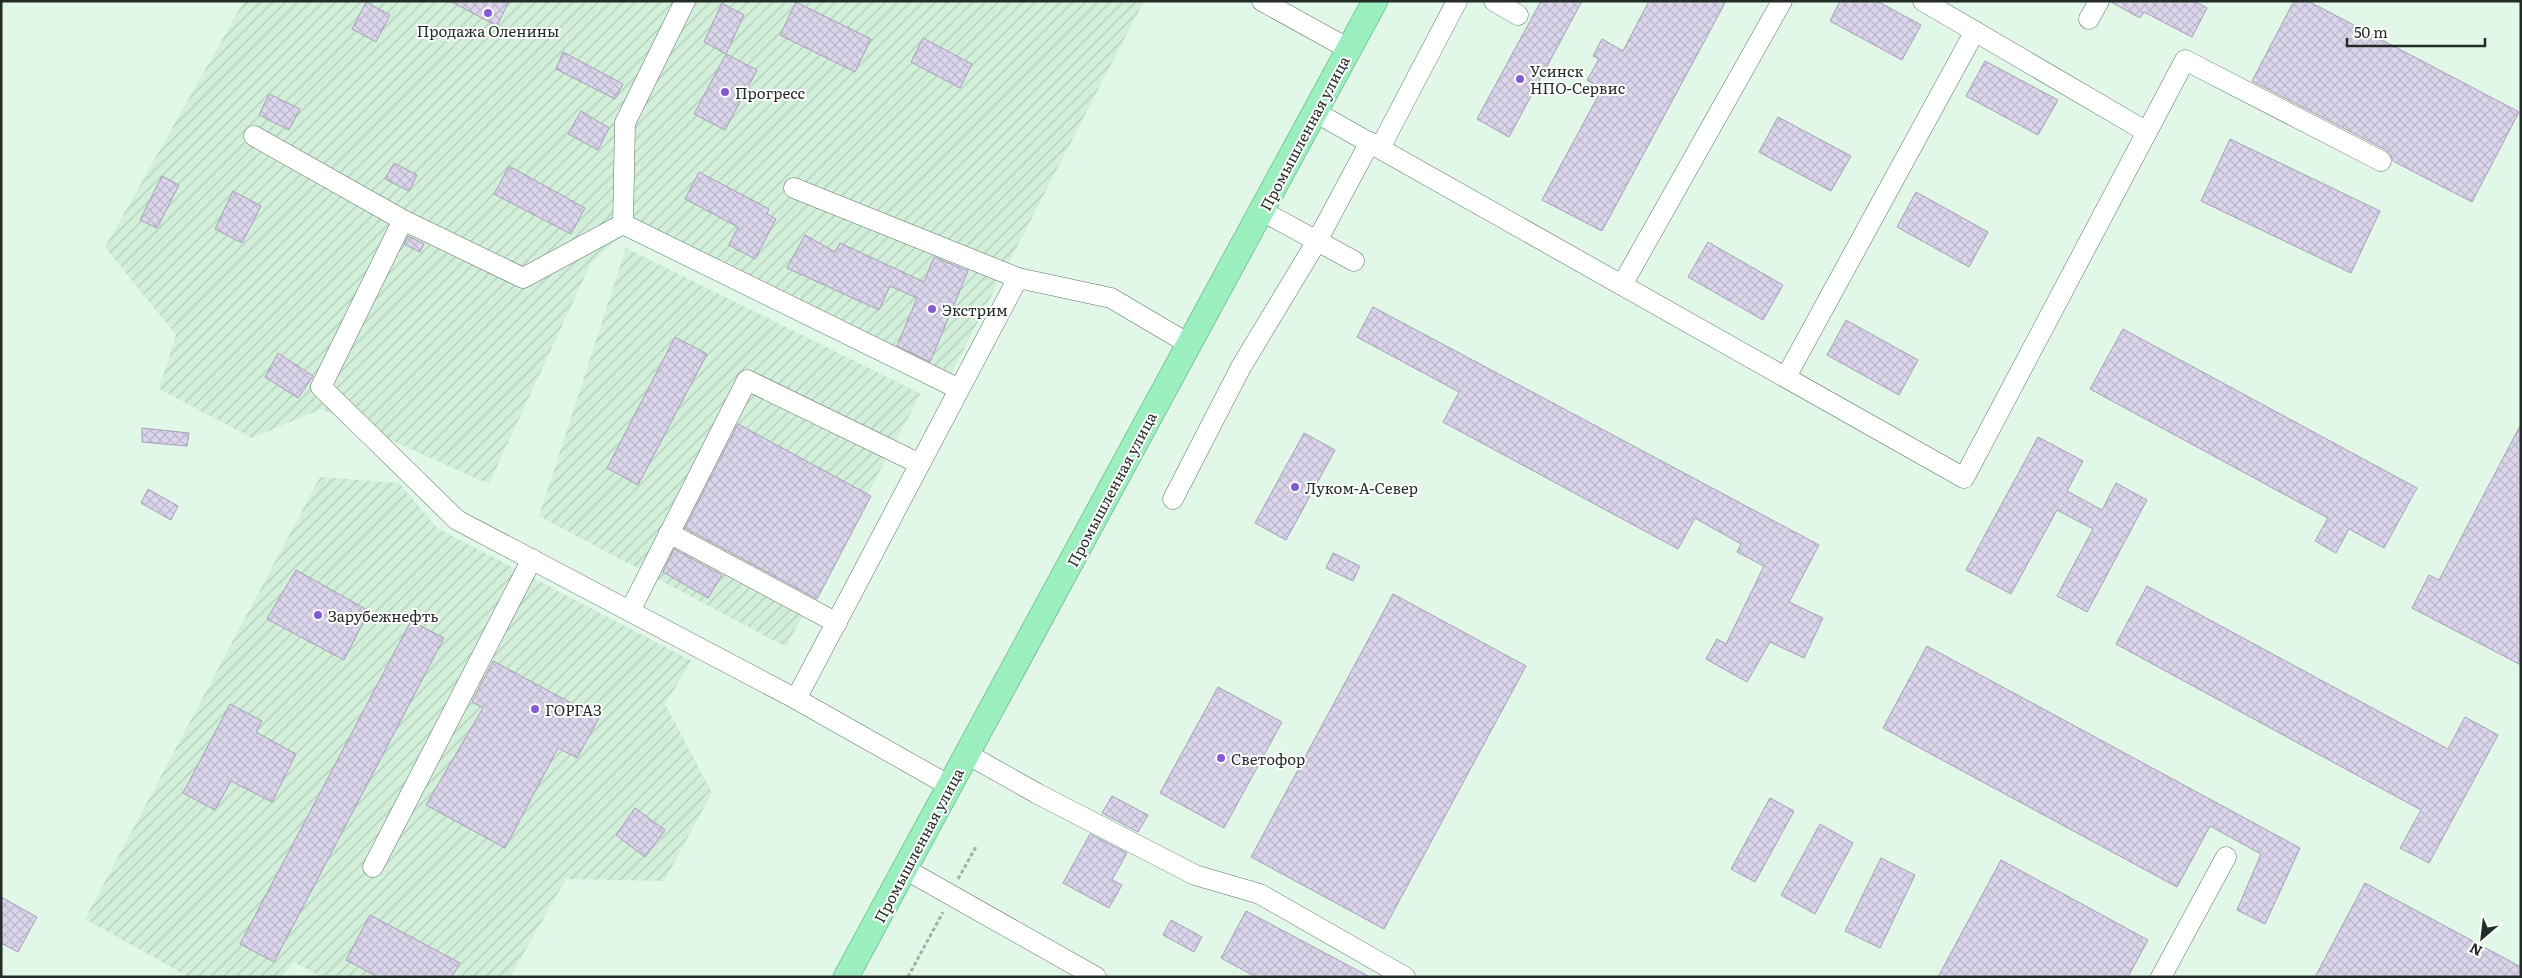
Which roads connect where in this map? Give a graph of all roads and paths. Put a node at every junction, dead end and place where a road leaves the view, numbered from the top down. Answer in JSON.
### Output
{"nodes":[{"id":1,"x":686,"y":1,"type":"edge"},
{"id":2,"x":1262,"y":1,"type":"edge"},
{"id":3,"x":1375,"y":1,"type":"edge"},
{"id":4,"x":1457,"y":1,"type":"edge"},
{"id":5,"x":1494,"y":1,"type":"edge"},
{"id":6,"x":1782,"y":1,"type":"edge"},
{"id":7,"x":1923,"y":1,"type":"edge"},
{"id":8,"x":2099,"y":1,"type":"edge"},
{"id":9,"x":1518,"y":15,"type":"dead end"},
{"id":10,"x":2089,"y":19,"type":"dead end"},
{"id":11,"x":1975,"y":31,"type":"junction"},
{"id":12,"x":1349,"y":49,"type":"junction"},
{"id":13,"x":1315,"y":112,"type":"junction"},
{"id":14,"x":2147,"y":132,"type":"junction"},
{"id":15,"x":254,"y":136,"type":"dead end"},
{"id":16,"x":1375,"y":145,"type":"junction"},
{"id":17,"x":2381,"y":161,"type":"dead end"},
{"id":18,"x":794,"y":188,"type":"dead end"},
{"id":19,"x":1262,"y":211,"type":"junction"},
{"id":20,"x":403,"y":220,"type":"junction"},
{"id":21,"x":623,"y":224,"type":"junction"},
{"id":22,"x":1317,"y":241,"type":"junction"},
{"id":23,"x":1354,"y":261,"type":"dead end"},
{"id":24,"x":1018,"y":278,"type":"junction"},
{"id":25,"x":1622,"y":285,"type":"junction"},
{"id":26,"x":1189,"y":344,"type":"junction"},
{"id":27,"x":1786,"y":377,"type":"junction"},
{"id":28,"x":959,"y":389,"type":"junction"},
{"id":29,"x":920,"y":464,"type":"junction"},
{"id":30,"x":1173,"y":499,"type":"dead end"},
{"id":31,"x":669,"y":533,"type":"junction"},
{"id":32,"x":532,"y":559,"type":"junction"},
{"id":33,"x":630,"y":611,"type":"junction"},
{"id":34,"x":836,"y":623,"type":"junction"},
{"id":35,"x":796,"y":699,"type":"junction"},
{"id":36,"x":967,"y":754,"type":"junction"},
{"id":37,"x":950,"y":786,"type":"junction"},
{"id":38,"x":2226,"y":857,"type":"dead end"},
{"id":39,"x":374,"y":867,"type":"dead end"},
{"id":40,"x":905,"y":869,"type":"junction"},
{"id":41,"x":846,"y":977,"type":"edge"},
{"id":42,"x":1096,"y":977,"type":"edge"},
{"id":43,"x":1405,"y":977,"type":"edge"},
{"id":44,"x":2161,"y":977,"type":"edge"}],
"edges":[{"from":1,"to":21,"type":"street"},
{"from":2,"to":12,"type":"street"},
{"from":3,"to":12,"type":"main road","name":"Промышленная улица"},
{"from":4,"to":16,"type":"street"},
{"from":5,"to":9,"type":"street"},
{"from":6,"to":25,"type":"street"},
{"from":7,"to":11,"type":"street"},
{"from":8,"to":10,"type":"street"},
{"from":11,"to":14,"type":"street"},
{"from":11,"to":27,"type":"street"},
{"from":12,"to":13,"type":"main road","name":"Промышленная улица"},
{"from":13,"to":16,"type":"street"},
{"from":13,"to":19,"type":"main road","name":"Промышленная улица"},
{"from":14,"to":17,"type":"street"},
{"from":14,"to":27,"type":"street"},
{"from":15,"to":20,"type":"street"},
{"from":16,"to":22,"type":"street"},
{"from":16,"to":25,"type":"street"},
{"from":18,"to":24,"type":"street"},
{"from":19,"to":22,"type":"street"},
{"from":19,"to":26,"type":"main road","name":"Промышленная улица"},
{"from":20,"to":21,"type":"street"},
{"from":20,"to":32,"type":"street"},
{"from":21,"to":28,"type":"street"},
{"from":22,"to":23,"type":"street"},
{"from":22,"to":30,"type":"street"},
{"from":24,"to":26,"type":"street"},
{"from":24,"to":28,"type":"street"},
{"from":25,"to":27,"type":"street"},
{"from":26,"to":36,"type":"main road","name":"Промышленная улица"},
{"from":28,"to":29,"type":"street"},
{"from":29,"to":31,"type":"street"},
{"from":29,"to":34,"type":"street"},
{"from":31,"to":33,"type":"street"},
{"from":31,"to":34,"type":"street"},
{"from":32,"to":33,"type":"street"},
{"from":32,"to":39,"type":"street"},
{"from":33,"to":35,"type":"street"},
{"from":34,"to":35,"type":"street"},
{"from":35,"to":37,"type":"street"},
{"from":36,"to":37,"type":"main road","name":"Промышленная улица"},
{"from":36,"to":43,"type":"street"},
{"from":37,"to":40,"type":"main road","name":"Промышленная улица"},
{"from":38,"to":44,"type":"street"},
{"from":40,"to":41,"type":"main road","name":"Промышленная улица"},
{"from":40,"to":42,"type":"street"}]}
